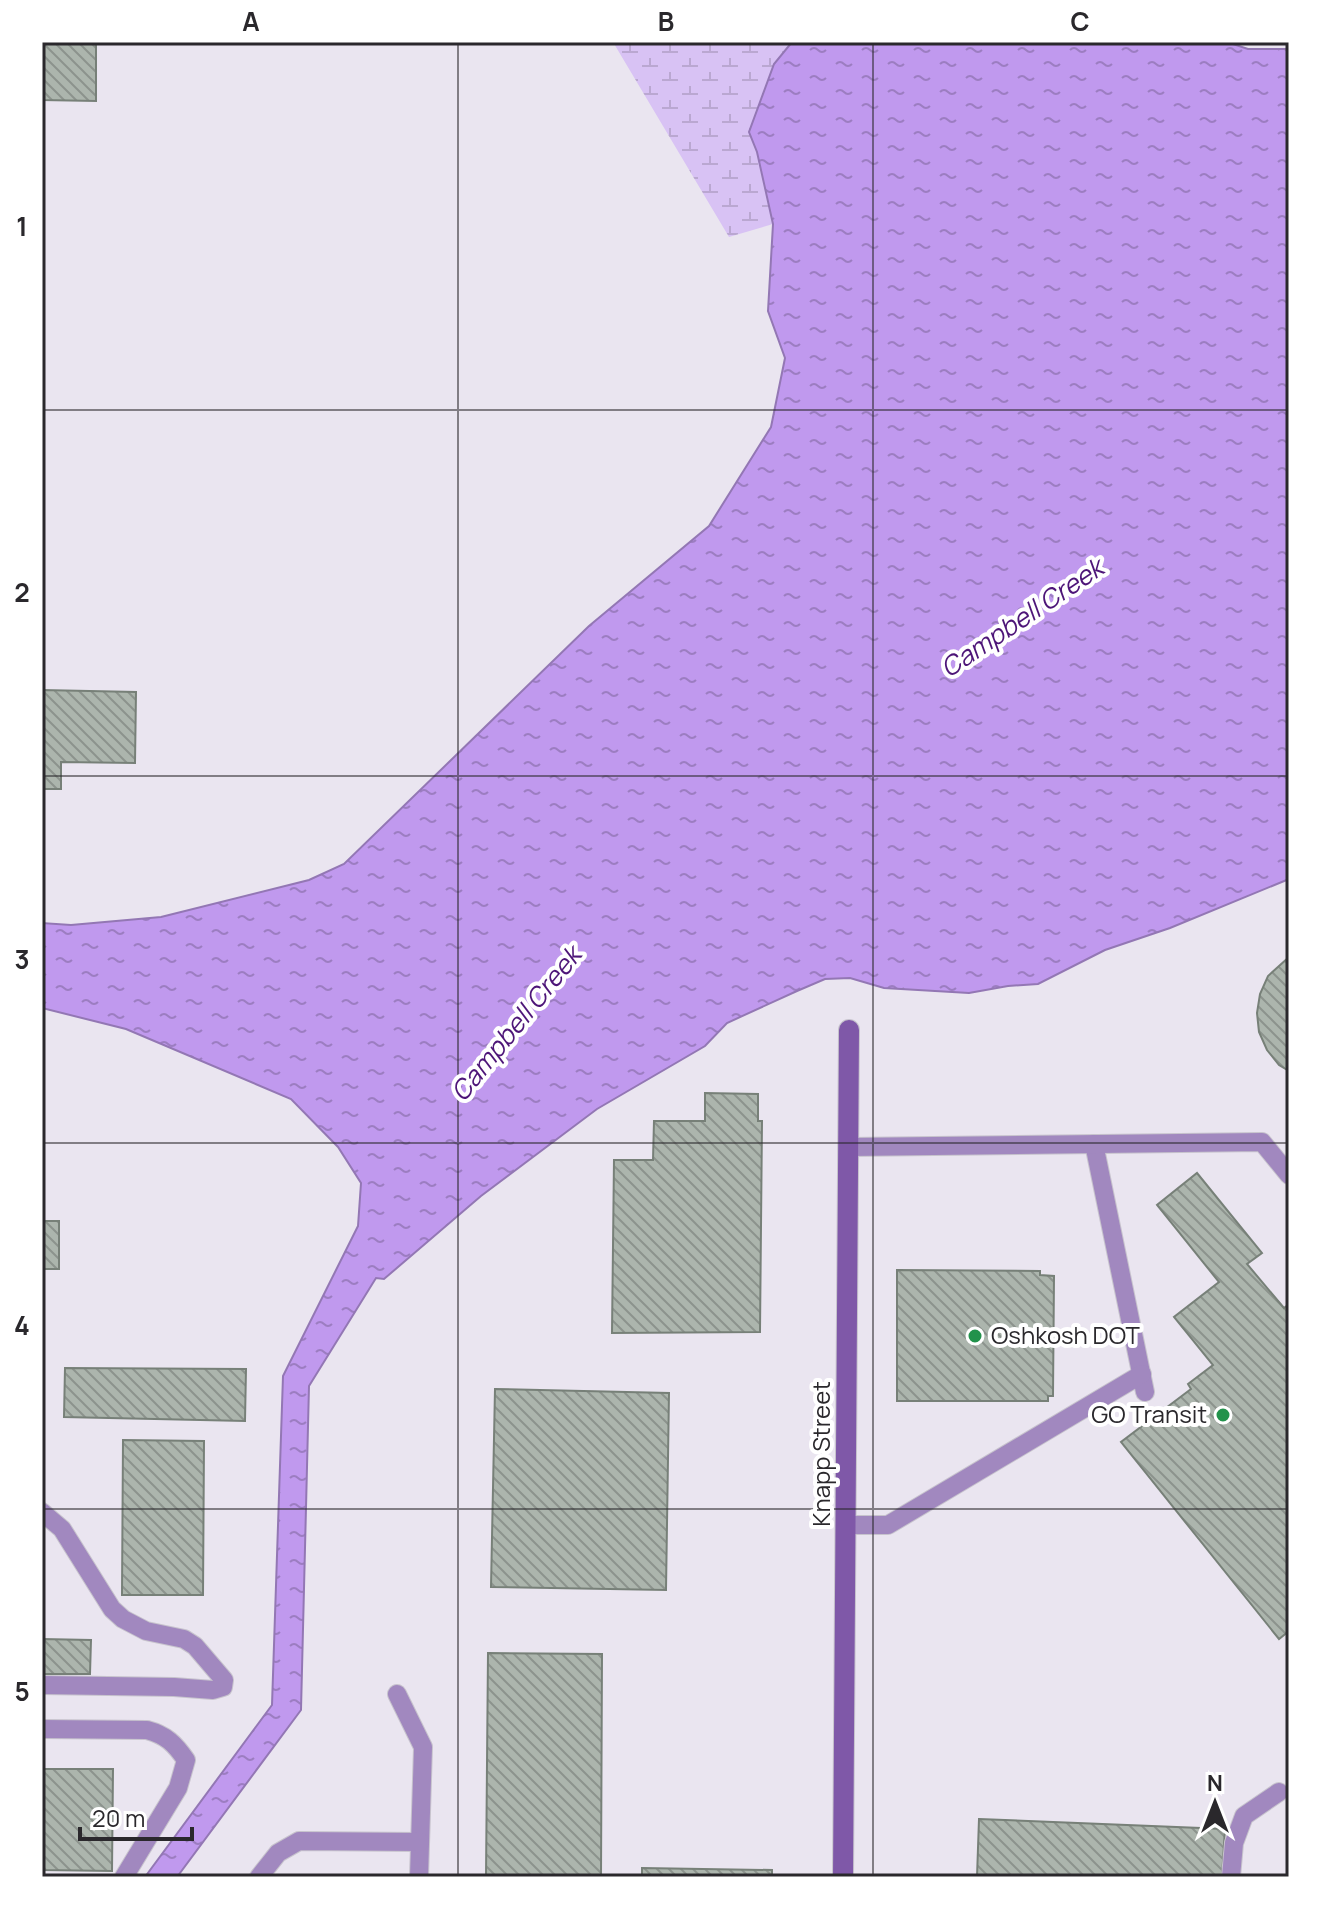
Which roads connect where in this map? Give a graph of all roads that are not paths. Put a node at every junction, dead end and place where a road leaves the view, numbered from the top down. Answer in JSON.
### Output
{"nodes":[{"id":1,"x":849,"y":1030,"type":"dead end"},
{"id":2,"x":1094,"y":1144,"type":"junction"},
{"id":3,"x":849,"y":1147,"type":"junction"},
{"id":4,"x":1289,"y":1175,"type":"edge"},
{"id":5,"x":42,"y":1512,"type":"edge"},
{"id":6,"x":847,"y":1525,"type":"junction"},
{"id":7,"x":42,"y":1685,"type":"edge"},
{"id":8,"x":397,"y":1694,"type":"dead end"},
{"id":9,"x":42,"y":1729,"type":"edge"},
{"id":10,"x":1279,"y":1792,"type":"dead end"},
{"id":11,"x":420,"y":1842,"type":"junction"},
{"id":12,"x":124,"y":1877,"type":"edge"},
{"id":13,"x":259,"y":1877,"type":"edge"},
{"id":14,"x":419,"y":1877,"type":"edge"},
{"id":15,"x":843,"y":1877,"type":"edge"},
{"id":16,"x":1231,"y":1877,"type":"edge"}],
"edges":[{"from":1,"to":3,"type":"street","name":"Knapp Street"},
{"from":2,"to":3,"type":"lane"},
{"from":2,"to":4,"type":"lane"},
{"from":2,"to":6,"type":"lane"},
{"from":3,"to":6,"type":"street","name":"Knapp Street"},
{"from":5,"to":7,"type":"lane"},
{"from":6,"to":15,"type":"street","name":"Knapp Street"},
{"from":8,"to":11,"type":"lane"},
{"from":9,"to":12,"type":"lane"},
{"from":10,"to":16,"type":"lane"},
{"from":11,"to":13,"type":"lane"},
{"from":11,"to":14,"type":"lane"}]}
